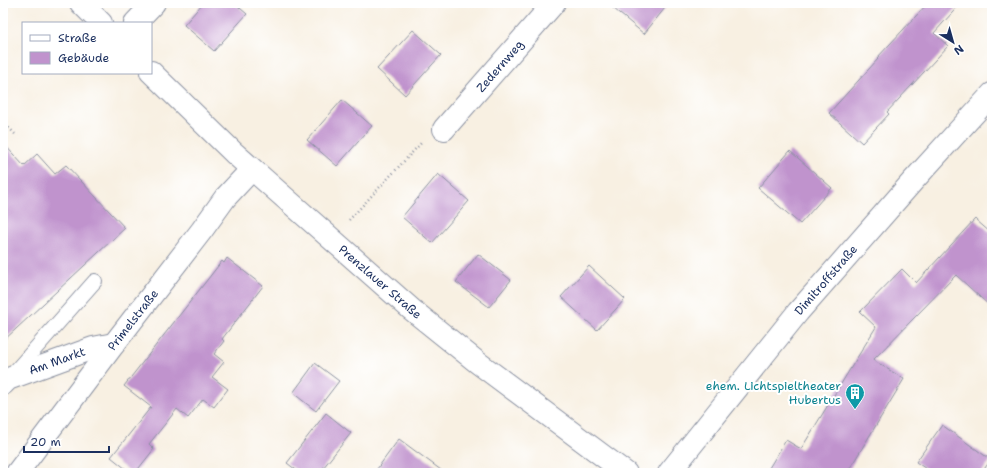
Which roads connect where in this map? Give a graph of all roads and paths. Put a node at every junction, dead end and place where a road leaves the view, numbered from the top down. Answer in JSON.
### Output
{"nodes":[{"id":1,"x":81,"y":3,"type":"edge"},
{"id":2,"x":154,"y":3,"type":"edge"},
{"id":3,"x":554,"y":3,"type":"edge"},
{"id":4,"x":100,"y":22,"type":"edge"},
{"id":5,"x":136,"y":22,"type":"edge"},
{"id":6,"x":152,"y":73,"type":"edge"},
{"id":7,"x":992,"y":94,"type":"edge"},
{"id":8,"x":3,"y":122,"type":"edge"},
{"id":9,"x":444,"y":129,"type":"joint"},
{"id":10,"x":15,"y":134,"type":"dead end"},
{"id":11,"x":252,"y":169,"type":"junction"},
{"id":12,"x":354,"y":214,"type":"dead end"},
{"id":13,"x":95,"y":281,"type":"dead end"},
{"id":14,"x":114,"y":344,"type":"junction"},
{"id":15,"x":6,"y":381,"type":"edge"},
{"id":16,"x":17,"y":473,"type":"edge"},
{"id":17,"x":626,"y":473,"type":"edge"},
{"id":18,"x":669,"y":473,"type":"edge"}],
"edges":[{"from":1,"to":4,"type":"street"},
{"from":2,"to":5,"type":"street"},
{"from":3,"to":9,"type":"street","name":"Zedernweg"},
{"from":6,"to":11,"type":"street","name":"Prenzlauer Straße"},
{"from":7,"to":18,"type":"street","name":"Dimitroffstraße"},
{"from":8,"to":10,"type":"path"},
{"from":9,"to":12,"type":"path"},
{"from":11,"to":14,"type":"street","name":"Primelstraße"},
{"from":11,"to":17,"type":"street","name":"Prenzlauer Straße"},
{"from":13,"to":15,"type":"lane"},
{"from":14,"to":15,"type":"street","name":"Am Markt"},
{"from":14,"to":16,"type":"street","name":"Primelstraße"}]}
